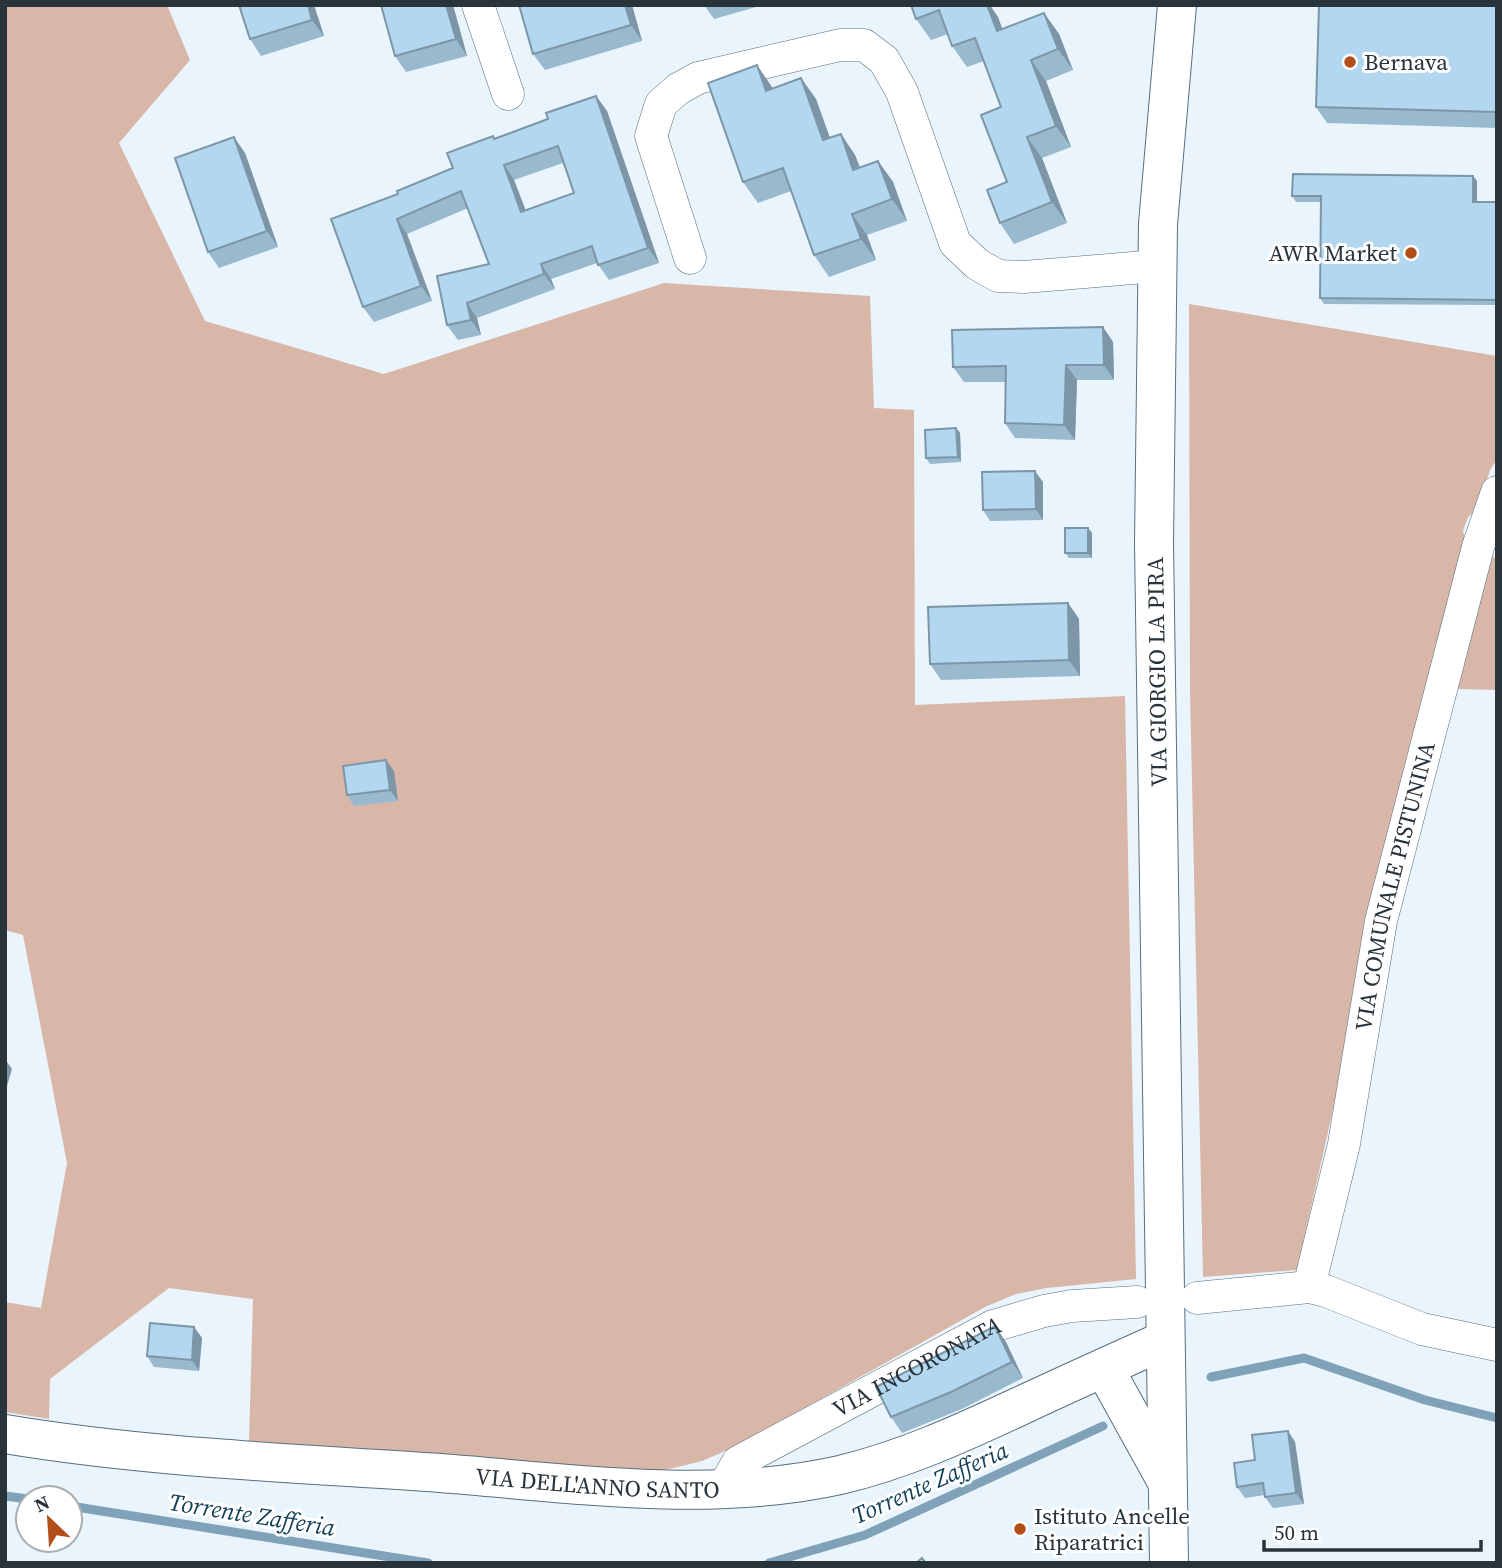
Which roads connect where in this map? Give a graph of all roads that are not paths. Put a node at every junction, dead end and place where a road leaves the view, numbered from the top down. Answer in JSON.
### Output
{"nodes":[{"id":1,"x":478,"y":5,"type":"edge"},
{"id":2,"x":1177,"y":5,"type":"edge"},
{"id":3,"x":508,"y":94,"type":"dead end"},
{"id":4,"x":690,"y":258,"type":"dead end"},
{"id":5,"x":1157,"y":266,"type":"junction"},
{"id":6,"x":1497,"y":492,"type":"edge"},
{"id":7,"x":1308,"y":1287,"type":"junction"},
{"id":8,"x":1197,"y":1298,"type":"dead end"},
{"id":9,"x":1138,"y":1302,"type":"dead end"},
{"id":10,"x":1165,"y":1340,"type":"junction"},
{"id":11,"x":1497,"y":1346,"type":"edge"},
{"id":12,"x":1104,"y":1368,"type":"junction"},
{"id":13,"x":5,"y":1434,"type":"edge"},
{"id":14,"x":1166,"y":1480,"type":"junction"},
{"id":15,"x":723,"y":1488,"type":"junction"},
{"id":16,"x":1169,"y":1563,"type":"edge"}],
"edges":[{"from":1,"to":3,"type":"street"},
{"from":2,"to":5,"type":"main road","name":"VIA GIORGIO LA PIRA"},
{"from":4,"to":5,"type":"street"},
{"from":5,"to":10,"type":"main road","name":"VIA GIORGIO LA PIRA"},
{"from":6,"to":7,"type":"street","name":"VIA COMUNALE PISTUNINA"},
{"from":7,"to":8,"type":"street"},
{"from":7,"to":11,"type":"street"},
{"from":9,"to":15,"type":"street","name":"VIA INCORONATA"},
{"from":10,"to":12,"type":"main road","name":"VIA DELL'ANNO SANTO"},
{"from":10,"to":14,"type":"main road","name":"VIA GIORGIO LA PIRA"},
{"from":12,"to":14,"type":"main road"},
{"from":12,"to":15,"type":"main road","name":"VIA DELL'ANNO SANTO"},
{"from":13,"to":15,"type":"main road","name":"VIA DELL'ANNO SANTO"},
{"from":14,"to":16,"type":"main road","name":"VIA GIORGIO LA PIRA"}]}
